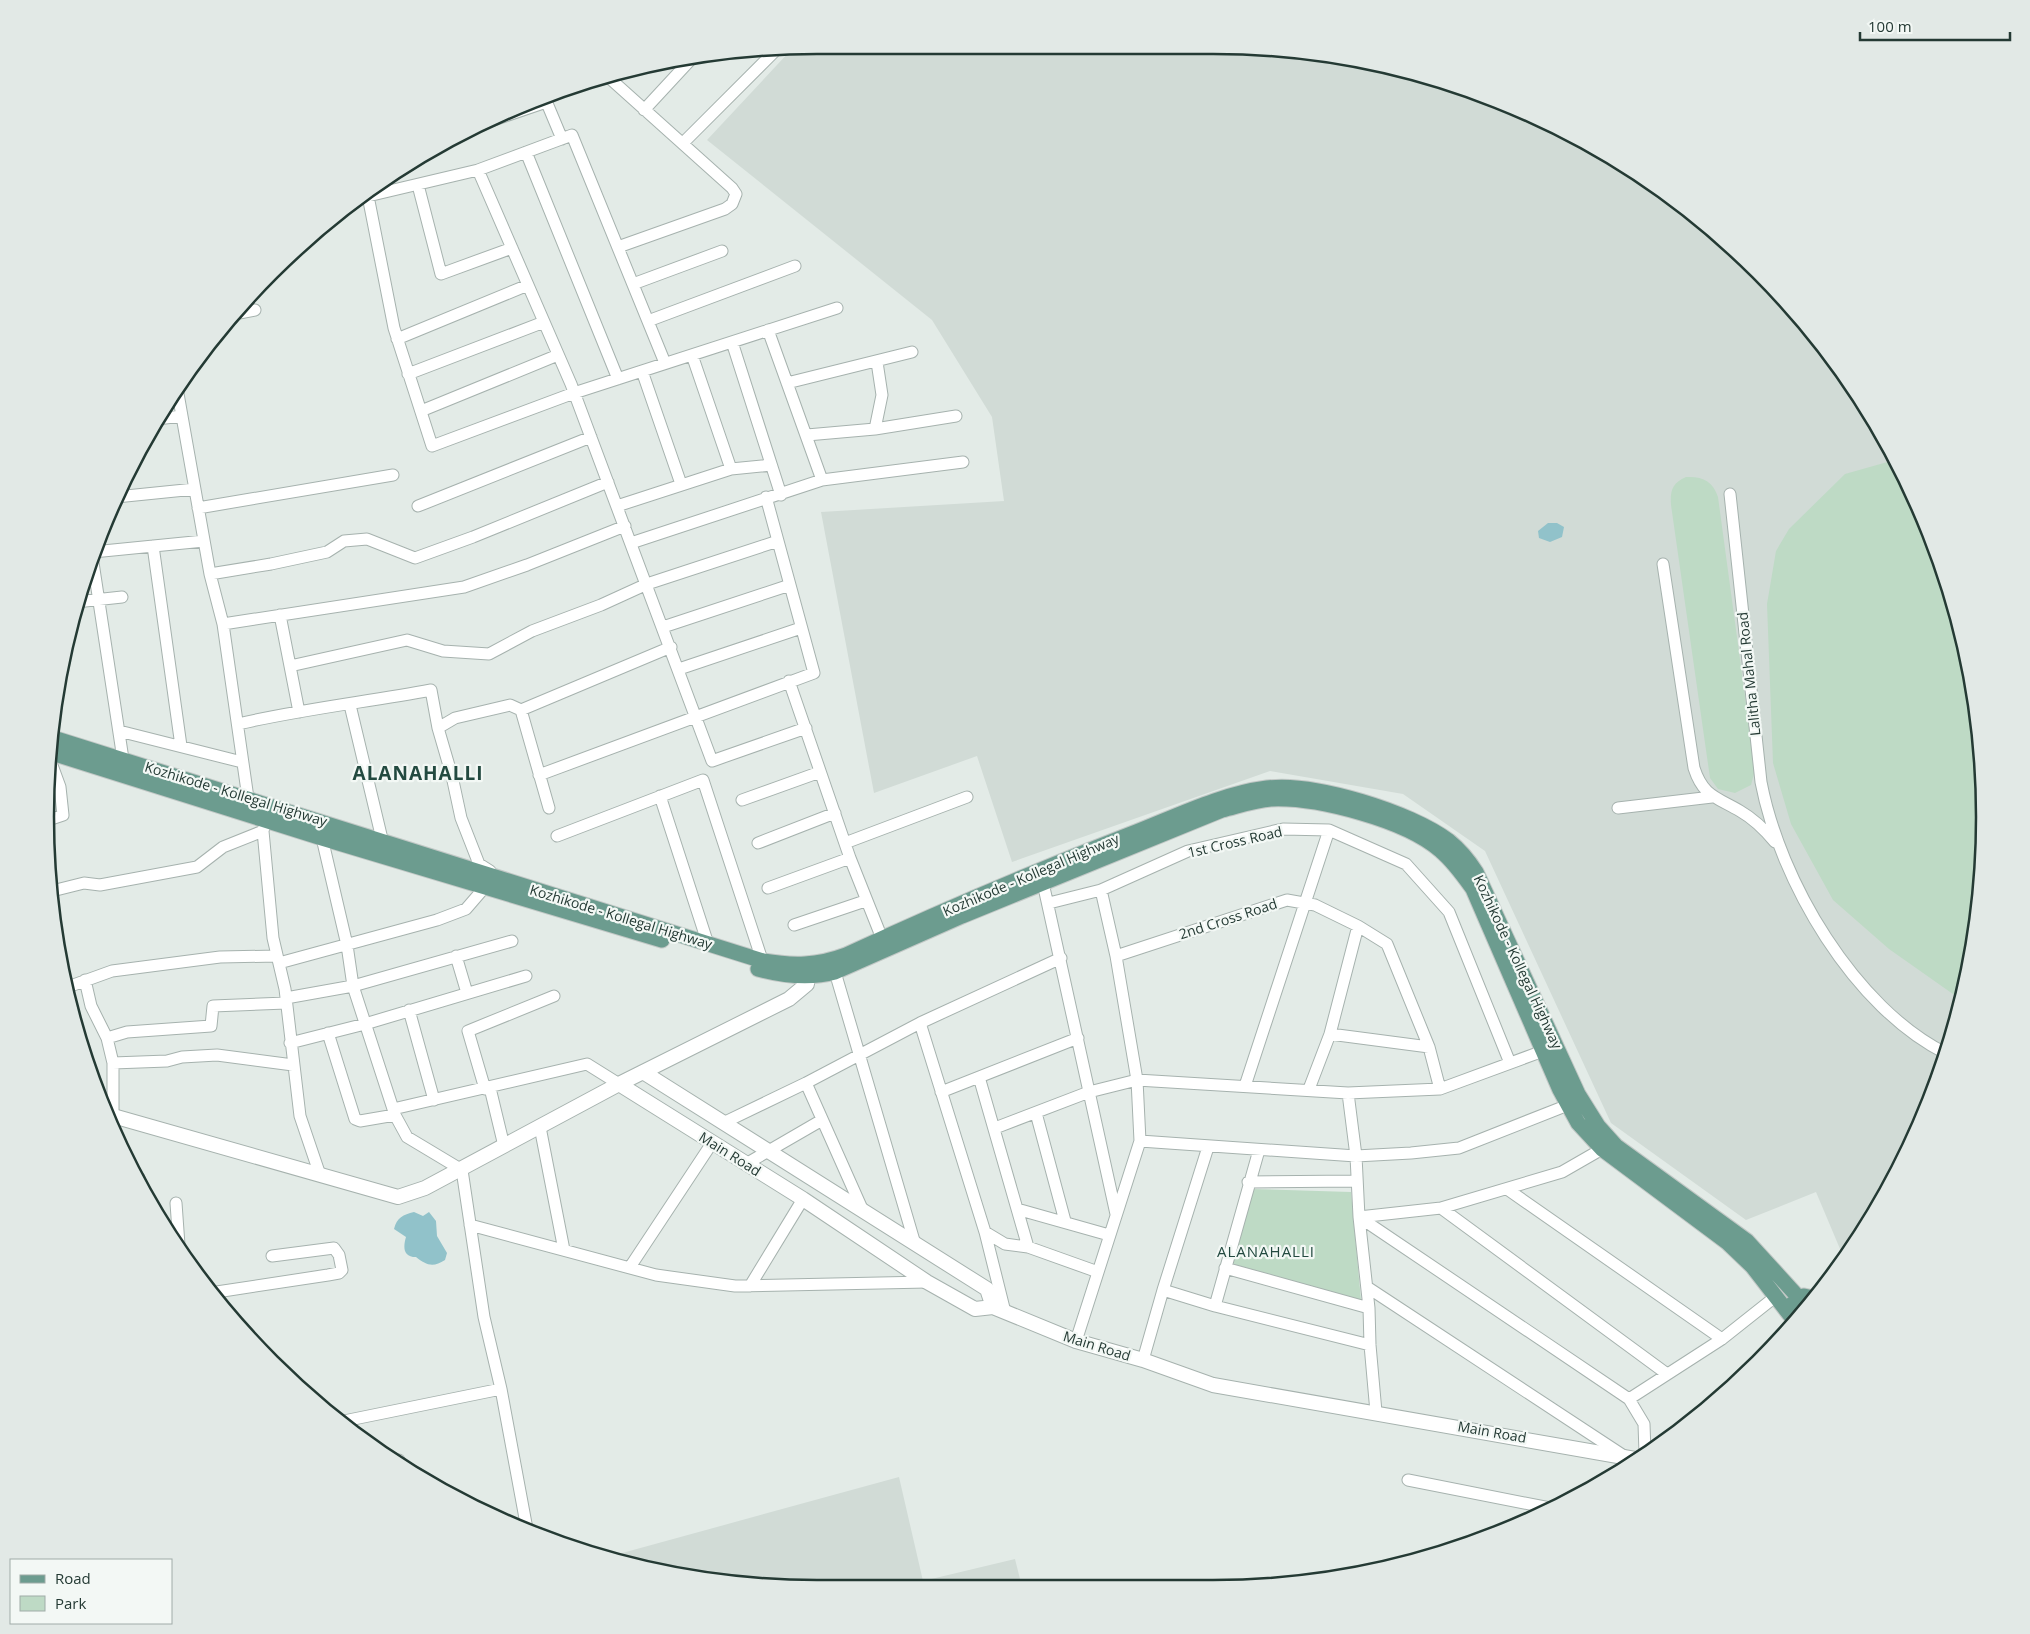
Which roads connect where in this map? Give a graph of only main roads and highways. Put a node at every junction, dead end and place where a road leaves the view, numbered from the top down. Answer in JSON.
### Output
{"nodes":[{"id":1,"x":58,"y":739,"type":"edge"},
{"id":2,"x":56,"y":754,"type":"edge"},
{"id":3,"x":487,"y":882,"type":"junction"},
{"id":4,"x":884,"y":944,"type":"junction"},
{"id":5,"x":764,"y":966,"type":"junction"},
{"id":6,"x":808,"y":971,"type":"junction"},
{"id":7,"x":1638,"y":1169,"type":"junction"},
{"id":8,"x":1780,"y":1276,"type":"junction"},
{"id":9,"x":1811,"y":1292,"type":"edge"},
{"id":10,"x":1806,"y":1298,"type":"edge"},
{"id":11,"x":1792,"y":1314,"type":"edge"},
{"id":12,"x":1790,"y":1317,"type":"edge"}],
"edges":[{"from":1,"to":3,"type":"main road","name":"Kozhikode - Kollegal Highway"},
{"from":2,"to":3,"type":"main road","name":"Kozhikode - Kollegal Highway"},
{"from":3,"to":5,"type":"main road","name":"Kozhikode - Kollegal Highway"},
{"from":3,"to":5,"type":"main road","name":"Kozhikode - Kollegal Highway"},
{"from":4,"to":6,"type":"main road","name":"Kozhikode - Kollegal Highway"},
{"from":4,"to":6,"type":"main road","name":"Kozhikode - Kollegal Highway"},
{"from":4,"to":7,"type":"main road","name":"Kozhikode - Kollegal Highway"},
{"from":4,"to":7,"type":"main road","name":"Kozhikode - Kollegal Highway"},
{"from":5,"to":6,"type":"main road","name":"Kozhikode - Kollegal Highway"},
{"from":7,"to":8,"type":"main road","name":"Kozhikode - Kollegal Highway"},
{"from":7,"to":12,"type":"main road","name":"Kozhikode - Kollegal Highway"},
{"from":8,"to":9,"type":"main road"},
{"from":8,"to":10,"type":"main road","name":"Kozhikode - Kollegal Highway"},
{"from":10,"to":11,"type":"main road"}]}
